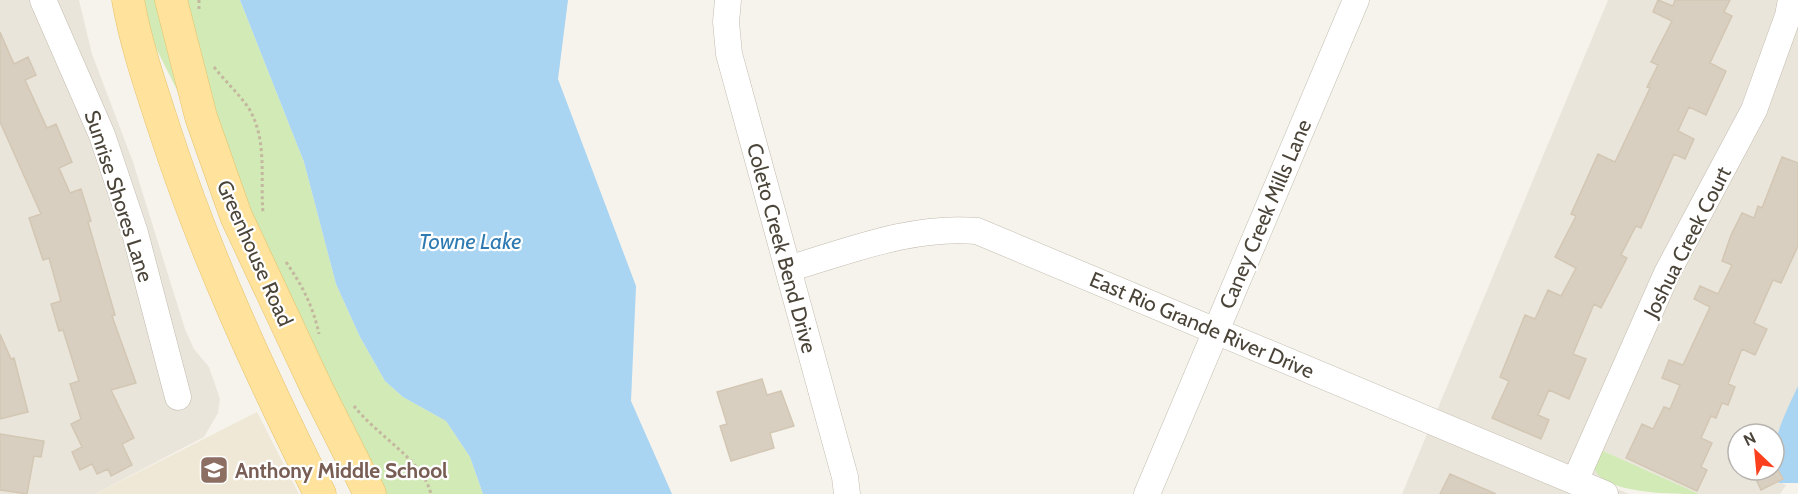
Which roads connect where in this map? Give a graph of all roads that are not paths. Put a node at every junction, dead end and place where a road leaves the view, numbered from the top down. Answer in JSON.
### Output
{"nodes":[{"id":1,"x":43,"y":0,"type":"edge"},
{"id":2,"x":128,"y":0,"type":"edge"},
{"id":3,"x":728,"y":0,"type":"edge"},
{"id":4,"x":1356,"y":0,"type":"edge"},
{"id":5,"x":1791,"y":0,"type":"edge"},
{"id":6,"x":185,"y":5,"type":"edge"},
{"id":7,"x":788,"y":268,"type":"junction"},
{"id":8,"x":1216,"y":331,"type":"junction"},
{"id":9,"x":316,"y":389,"type":"junction"},
{"id":10,"x":178,"y":397,"type":"dead end"},
{"id":11,"x":277,"y":408,"type":"junction"},
{"id":12,"x":1575,"y":481,"type":"junction"},
{"id":13,"x":320,"y":494,"type":"edge"},
{"id":14,"x":370,"y":494,"type":"edge"},
{"id":15,"x":847,"y":494,"type":"edge"},
{"id":16,"x":1147,"y":494,"type":"edge"},
{"id":17,"x":1605,"y":494,"type":"edge"}],
"edges":[{"from":1,"to":10,"type":"street","name":"Sunrise Shores Lane"},
{"from":2,"to":11,"type":"main road","name":"Greenhouse Road"},
{"from":3,"to":7,"type":"street","name":"Coleto Creek Bend Drive"},
{"from":4,"to":8,"type":"street","name":"Caney Creek Mills Lane"},
{"from":5,"to":12,"type":"street","name":"Joshua Creek Court"},
{"from":6,"to":9,"type":"main road","name":"Greenhouse Road"},
{"from":7,"to":8,"type":"street","name":"East Rio Grande River Drive"},
{"from":7,"to":15,"type":"street","name":"Coleto Creek Bend Drive"},
{"from":8,"to":12,"type":"street","name":"East Rio Grande River Drive"},
{"from":8,"to":16,"type":"street","name":"Caney Creek Mills Lane"},
{"from":9,"to":11,"type":"main road"},
{"from":9,"to":14,"type":"main road","name":"Greenhouse Road"},
{"from":11,"to":13,"type":"main road","name":"Greenhouse Road"},
{"from":12,"to":17,"type":"street","name":"East Rio Grande River Drive"}]}
